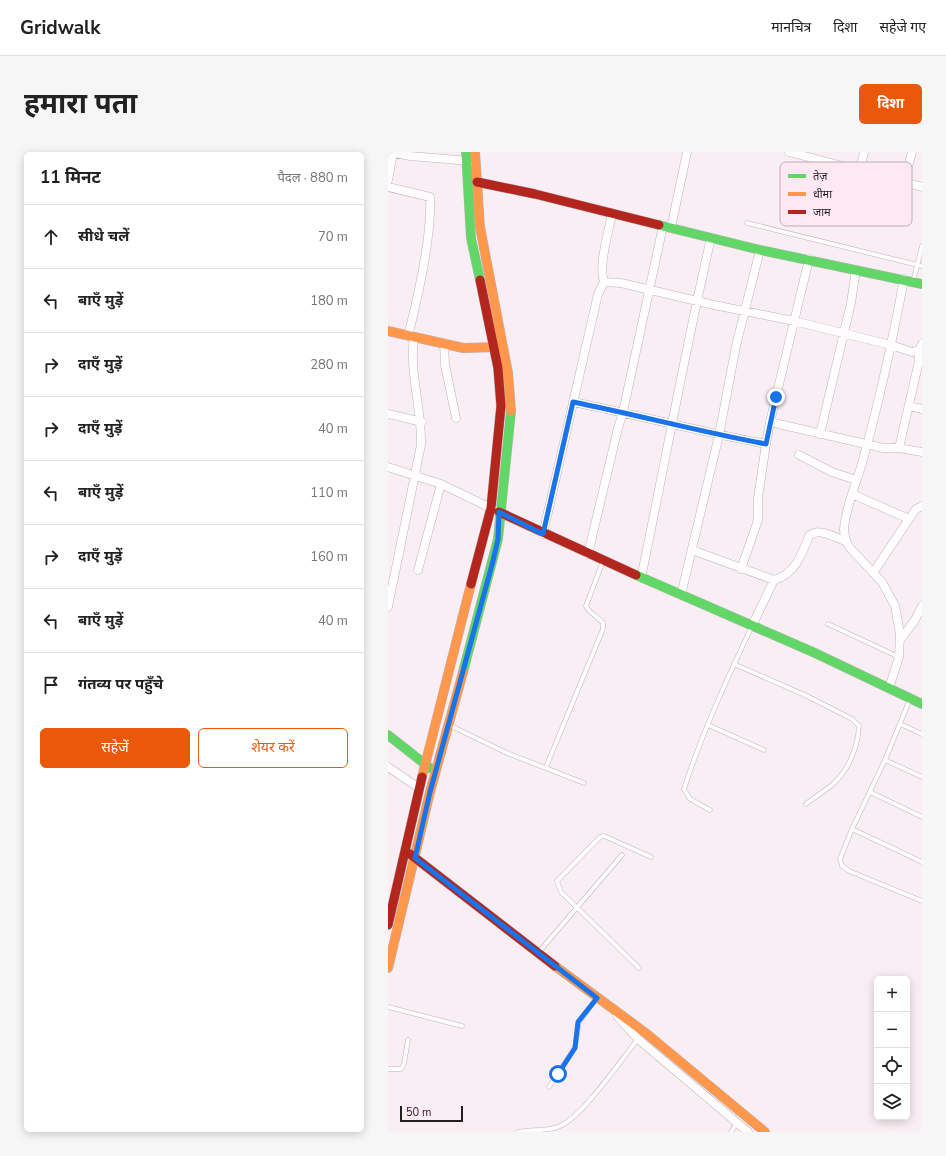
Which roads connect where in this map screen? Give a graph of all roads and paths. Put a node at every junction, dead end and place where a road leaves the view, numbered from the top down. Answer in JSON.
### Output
{"nodes":[{"id":1,"x":392,"y":152,"type":"edge"},
{"id":2,"x":687,"y":152,"type":"edge"},
{"id":3,"x":789,"y":152,"type":"edge"},
{"id":4,"x":864,"y":152,"type":"edge"},
{"id":5,"x":912,"y":152,"type":"edge"},
{"id":6,"x":814,"y":155,"type":"edge"},
{"id":7,"x":470,"y":156,"type":"edge"},
{"id":8,"x":834,"y":162,"type":"edge"},
{"id":9,"x":862,"y":162,"type":"edge"},
{"id":10,"x":909,"y":162,"type":"edge"},
{"id":11,"x":388,"y":180,"type":"edge"},
{"id":12,"x":477,"y":182,"type":"junction"},
{"id":13,"x":912,"y":184,"type":"edge"},
{"id":14,"x":388,"y":187,"type":"edge"},
{"id":15,"x":922,"y":187,"type":"edge"},
{"id":16,"x":612,"y":214,"type":"junction"},
{"id":17,"x":747,"y":223,"type":"dead end"},
{"id":18,"x":667,"y":227,"type":"junction"},
{"id":19,"x":711,"y":238,"type":"junction"},
{"id":20,"x":922,"y":246,"type":"edge"},
{"id":21,"x":760,"y":250,"type":"junction"},
{"id":22,"x":809,"y":259,"type":"junction"},
{"id":23,"x":920,"y":266,"type":"edge"},
{"id":24,"x":856,"y":270,"type":"junction"},
{"id":25,"x":604,"y":282,"type":"junction"},
{"id":26,"x":913,"y":282,"type":"edge"},
{"id":27,"x":650,"y":290,"type":"junction"},
{"id":28,"x":696,"y":301,"type":"junction"},
{"id":29,"x":746,"y":310,"type":"junction"},
{"id":30,"x":794,"y":321,"type":"junction"},
{"id":31,"x":388,"y":332,"type":"edge"},
{"id":32,"x":844,"y":334,"type":"junction"},
{"id":33,"x":411,"y":337,"type":"junction"},
{"id":34,"x":444,"y":344,"type":"junction"},
{"id":35,"x":891,"y":345,"type":"junction"},
{"id":36,"x":497,"y":347,"type":"junction"},
{"id":37,"x":920,"y":347,"type":"edge"},
{"id":38,"x":573,"y":402,"type":"junction"},
{"id":39,"x":909,"y":406,"type":"junction"},
{"id":40,"x":922,"y":409,"type":"edge"},
{"id":41,"x":623,"y":412,"type":"junction"},
{"id":42,"x":388,"y":414,"type":"edge"},
{"id":43,"x":456,"y":418,"type":"dead end"},
{"id":44,"x":422,"y":422,"type":"junction"},
{"id":45,"x":770,"y":422,"type":"junction"},
{"id":46,"x":671,"y":425,"type":"junction"},
{"id":47,"x":820,"y":434,"type":"junction"},
{"id":48,"x":720,"y":435,"type":"junction"},
{"id":49,"x":766,"y":444,"type":"junction"},
{"id":50,"x":867,"y":444,"type":"junction"},
{"id":51,"x":899,"y":448,"type":"junction"},
{"id":52,"x":922,"y":452,"type":"edge"},
{"id":53,"x":799,"y":455,"type":"dead end"},
{"id":54,"x":388,"y":467,"type":"edge"},
{"id":55,"x":414,"y":474,"type":"junction"},
{"id":56,"x":856,"y":480,"type":"junction"},
{"id":57,"x":441,"y":484,"type":"junction"},
{"id":58,"x":852,"y":494,"type":"junction"},
{"id":59,"x":922,"y":506,"type":"edge"},
{"id":60,"x":491,"y":508,"type":"junction"},
{"id":61,"x":499,"y":512,"type":"junction"},
{"id":62,"x":909,"y":519,"type":"junction"},
{"id":63,"x":543,"y":534,"type":"junction"},
{"id":64,"x":845,"y":541,"type":"junction"},
{"id":65,"x":692,"y":550,"type":"junction"},
{"id":66,"x":588,"y":554,"type":"junction"},
{"id":67,"x":603,"y":561,"type":"junction"},
{"id":68,"x":741,"y":568,"type":"junction"},
{"id":69,"x":418,"y":570,"type":"dead end"},
{"id":70,"x":873,"y":573,"type":"junction"},
{"id":71,"x":641,"y":578,"type":"junction"},
{"id":72,"x":774,"y":580,"type":"junction"},
{"id":73,"x":681,"y":595,"type":"junction"},
{"id":74,"x":922,"y":606,"type":"edge"},
{"id":75,"x":388,"y":607,"type":"edge"},
{"id":76,"x":828,"y":624,"type":"dead end"},
{"id":77,"x":752,"y":626,"type":"junction"},
{"id":78,"x":900,"y":640,"type":"junction"},
{"id":79,"x":899,"y":657,"type":"junction"},
{"id":80,"x":734,"y":664,"type":"junction"},
{"id":81,"x":889,"y":688,"type":"junction"},
{"id":82,"x":910,"y":698,"type":"junction"},
{"id":83,"x":922,"y":704,"type":"edge"},
{"id":84,"x":449,"y":724,"type":"junction"},
{"id":85,"x":708,"y":724,"type":"junction"},
{"id":86,"x":900,"y":724,"type":"junction"},
{"id":87,"x":922,"y":734,"type":"edge"},
{"id":88,"x":388,"y":735,"type":"edge"},
{"id":89,"x":764,"y":750,"type":"dead end"},
{"id":90,"x":885,"y":760,"type":"junction"},
{"id":91,"x":425,"y":765,"type":"junction"},
{"id":92,"x":388,"y":767,"type":"edge"},
{"id":93,"x":546,"y":767,"type":"junction"},
{"id":94,"x":436,"y":772,"type":"junction"},
{"id":95,"x":922,"y":777,"type":"edge"},
{"id":96,"x":584,"y":783,"type":"dead end"},
{"id":97,"x":419,"y":788,"type":"junction"},
{"id":98,"x":870,"y":792,"type":"junction"},
{"id":99,"x":806,"y":804,"type":"dead end"},
{"id":100,"x":710,"y":810,"type":"dead end"},
{"id":101,"x":922,"y":816,"type":"edge"},
{"id":102,"x":852,"y":829,"type":"junction"},
{"id":103,"x":405,"y":850,"type":"junction"},
{"id":104,"x":622,"y":855,"type":"dead end"},
{"id":105,"x":651,"y":857,"type":"dead end"},
{"id":106,"x":415,"y":858,"type":"junction"},
{"id":107,"x":922,"y":862,"type":"edge"},
{"id":108,"x":922,"y":901,"type":"edge"},
{"id":109,"x":578,"y":909,"type":"junction"},
{"id":110,"x":389,"y":914,"type":"edge"},
{"id":111,"x":401,"y":918,"type":"junction"},
{"id":112,"x":388,"y":925,"type":"edge"},
{"id":113,"x":538,"y":953,"type":"junction"},
{"id":114,"x":388,"y":968,"type":"edge"},
{"id":115,"x":639,"y":968,"type":"dead end"},
{"id":116,"x":597,"y":998,"type":"junction"},
{"id":117,"x":388,"y":1007,"type":"edge"},
{"id":118,"x":610,"y":1008,"type":"junction"},
{"id":119,"x":462,"y":1026,"type":"dead end"},
{"id":120,"x":408,"y":1040,"type":"dead end"},
{"id":121,"x":638,"y":1040,"type":"junction"},
{"id":122,"x":388,"y":1069,"type":"edge"},
{"id":123,"x":549,"y":1087,"type":"dead end"},
{"id":124,"x":738,"y":1124,"type":"junction"},
{"id":125,"x":518,"y":1132,"type":"edge"},
{"id":126,"x":731,"y":1132,"type":"edge"},
{"id":127,"x":748,"y":1132,"type":"edge"},
{"id":128,"x":765,"y":1132,"type":"edge"}],
"edges":[{"from":1,"to":7,"type":"street"},
{"from":1,"to":11,"type":"street"},
{"from":2,"to":18,"type":"street"},
{"from":3,"to":6,"type":"street"},
{"from":4,"to":9,"type":"street"},
{"from":5,"to":10,"type":"street"},
{"from":6,"to":8,"type":"street"},
{"from":7,"to":12,"type":"main road"},
{"from":7,"to":36,"type":"main road"},
{"from":12,"to":16,"type":"main road"},
{"from":12,"to":36,"type":"main road"},
{"from":13,"to":15,"type":"street"},
{"from":14,"to":33,"type":"street"},
{"from":16,"to":18,"type":"main road"},
{"from":16,"to":25,"type":"street"},
{"from":17,"to":23,"type":"lane"},
{"from":18,"to":19,"type":"main road"},
{"from":18,"to":27,"type":"street"},
{"from":19,"to":21,"type":"main road"},
{"from":19,"to":28,"type":"street"},
{"from":20,"to":23,"type":"lane"},
{"from":21,"to":22,"type":"main road"},
{"from":21,"to":29,"type":"street"},
{"from":22,"to":24,"type":"main road"},
{"from":22,"to":30,"type":"street"},
{"from":23,"to":26,"type":"lane"},
{"from":24,"to":26,"type":"main road"},
{"from":24,"to":32,"type":"street"},
{"from":25,"to":27,"type":"street"},
{"from":25,"to":38,"type":"street"},
{"from":26,"to":35,"type":"street"},
{"from":27,"to":28,"type":"street"},
{"from":27,"to":41,"type":"street"},
{"from":28,"to":29,"type":"street"},
{"from":28,"to":46,"type":"street"},
{"from":29,"to":30,"type":"street"},
{"from":29,"to":48,"type":"street"},
{"from":30,"to":32,"type":"street"},
{"from":30,"to":45,"type":"street"},
{"from":31,"to":33,"type":"main road"},
{"from":32,"to":35,"type":"street"},
{"from":32,"to":47,"type":"street"},
{"from":33,"to":34,"type":"main road"},
{"from":33,"to":44,"type":"street"},
{"from":34,"to":36,"type":"main road"},
{"from":34,"to":43,"type":"street"},
{"from":35,"to":37,"type":"street"},
{"from":35,"to":50,"type":"street"},
{"from":36,"to":60,"type":"main road"},
{"from":36,"to":61,"type":"main road"},
{"from":37,"to":39,"type":"street"},
{"from":38,"to":41,"type":"street"},
{"from":38,"to":63,"type":"street"},
{"from":39,"to":40,"type":"street"},
{"from":39,"to":51,"type":"street"},
{"from":41,"to":46,"type":"street"},
{"from":41,"to":66,"type":"street"},
{"from":42,"to":44,"type":"street"},
{"from":44,"to":55,"type":"street"},
{"from":45,"to":47,"type":"street"},
{"from":45,"to":49,"type":"street"},
{"from":46,"to":48,"type":"street"},
{"from":46,"to":71,"type":"street"},
{"from":47,"to":50,"type":"street"},
{"from":48,"to":49,"type":"street"},
{"from":48,"to":65,"type":"street"},
{"from":49,"to":68,"type":"street"},
{"from":50,"to":51,"type":"street"},
{"from":50,"to":56,"type":"street"},
{"from":51,"to":52,"type":"street"},
{"from":53,"to":56,"type":"street"},
{"from":54,"to":55,"type":"street"},
{"from":55,"to":57,"type":"street"},
{"from":55,"to":75,"type":"street"},
{"from":56,"to":58,"type":"street"},
{"from":57,"to":60,"type":"street"},
{"from":57,"to":69,"type":"street"},
{"from":58,"to":62,"type":"street"},
{"from":58,"to":64,"type":"street"},
{"from":59,"to":62,"type":"street"},
{"from":60,"to":61,"type":"street"},
{"from":60,"to":91,"type":"main road"},
{"from":61,"to":63,"type":"main road"},
{"from":61,"to":84,"type":"main road"},
{"from":62,"to":70,"type":"street"},
{"from":63,"to":66,"type":"main road"},
{"from":64,"to":70,"type":"street"},
{"from":64,"to":72,"type":"street"},
{"from":65,"to":68,"type":"street"},
{"from":65,"to":73,"type":"street"},
{"from":66,"to":67,"type":"main road"},
{"from":67,"to":71,"type":"main road"},
{"from":67,"to":93,"type":"lane"},
{"from":68,"to":72,"type":"street"},
{"from":70,"to":78,"type":"street"},
{"from":71,"to":73,"type":"main road"},
{"from":72,"to":77,"type":"street"},
{"from":73,"to":77,"type":"main road"},
{"from":74,"to":78,"type":"street"},
{"from":76,"to":79,"type":"lane"},
{"from":77,"to":80,"type":"lane"},
{"from":77,"to":81,"type":"main road"},
{"from":78,"to":79,"type":"street"},
{"from":79,"to":81,"type":"street"},
{"from":80,"to":85,"type":"lane"},
{"from":80,"to":99,"type":"lane"},
{"from":81,"to":82,"type":"main road"},
{"from":82,"to":83,"type":"main road"},
{"from":82,"to":86,"type":"lane"},
{"from":84,"to":93,"type":"lane"},
{"from":84,"to":94,"type":"main road"},
{"from":85,"to":89,"type":"lane"},
{"from":85,"to":100,"type":"lane"},
{"from":86,"to":87,"type":"lane"},
{"from":86,"to":90,"type":"lane"},
{"from":88,"to":91,"type":"main road"},
{"from":90,"to":95,"type":"lane"},
{"from":90,"to":98,"type":"lane"},
{"from":91,"to":94,"type":"main road"},
{"from":91,"to":97,"type":"main road"},
{"from":92,"to":97,"type":"street"},
{"from":93,"to":96,"type":"lane"},
{"from":94,"to":106,"type":"main road"},
{"from":97,"to":103,"type":"main road"},
{"from":98,"to":101,"type":"lane"},
{"from":98,"to":102,"type":"lane"},
{"from":102,"to":107,"type":"lane"},
{"from":102,"to":108,"type":"lane"},
{"from":103,"to":106,"type":"main road"},
{"from":103,"to":110,"type":"main road"},
{"from":104,"to":109,"type":"lane"},
{"from":105,"to":109,"type":"lane"},
{"from":106,"to":111,"type":"main road"},
{"from":106,"to":113,"type":"main road"},
{"from":109,"to":113,"type":"lane"},
{"from":109,"to":115,"type":"lane"},
{"from":110,"to":111,"type":"street"},
{"from":110,"to":112,"type":"main road"},
{"from":111,"to":114,"type":"main road"},
{"from":113,"to":116,"type":"main road"},
{"from":116,"to":118,"type":"main road"},
{"from":116,"to":123,"type":"lane"},
{"from":117,"to":119,"type":"lane"},
{"from":118,"to":121,"type":"street"},
{"from":118,"to":128,"type":"main road"},
{"from":120,"to":122,"type":"lane"},
{"from":121,"to":124,"type":"street"},
{"from":121,"to":125,"type":"lane"},
{"from":124,"to":126,"type":"lane"},
{"from":124,"to":127,"type":"street"}]}
